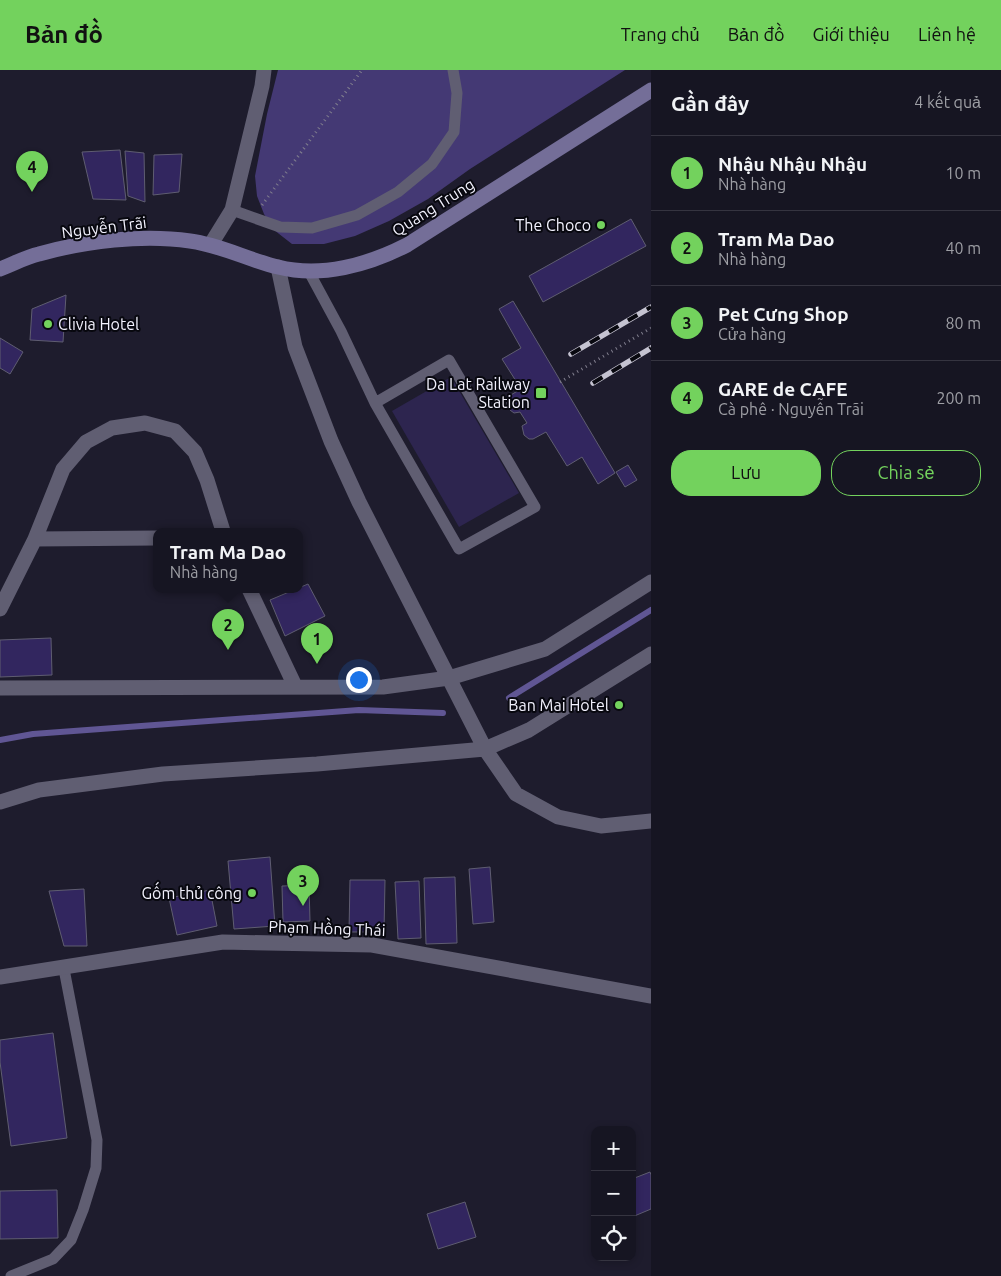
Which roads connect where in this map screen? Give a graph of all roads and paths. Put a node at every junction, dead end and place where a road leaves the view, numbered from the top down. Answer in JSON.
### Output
{"nodes":[{"id":1,"x":264,"y":70,"type":"edge"},
{"id":2,"x":362,"y":70,"type":"edge"},
{"id":3,"x":453,"y":70,"type":"edge"},
{"id":4,"x":651,"y":90,"type":"edge"},
{"id":5,"x":232,"y":210,"type":"junction"},
{"id":6,"x":253,"y":217,"type":"junction"},
{"id":7,"x":211,"y":244,"type":"junction"},
{"id":8,"x":278,"y":267,"type":"junction"},
{"id":9,"x":0,"y":269,"type":"edge"},
{"id":10,"x":308,"y":270,"type":"junction"},
{"id":11,"x":651,"y":328,"type":"edge"},
{"id":12,"x":560,"y":382,"type":"dead end"},
{"id":13,"x":375,"y":403,"type":"junction"},
{"id":14,"x":222,"y":528,"type":"edge"},
{"id":15,"x":153,"y":538,"type":"edge"},
{"id":16,"x":35,"y":539,"type":"junction"},
{"id":17,"x":651,"y":582,"type":"edge"},
{"id":18,"x":252,"y":593,"type":"edge"},
{"id":19,"x":0,"y":609,"type":"edge"},
{"id":20,"x":651,"y":654,"type":"edge"},
{"id":21,"x":449,"y":678,"type":"junction"},
{"id":22,"x":295,"y":686,"type":"junction"},
{"id":23,"x":0,"y":688,"type":"edge"},
{"id":24,"x":485,"y":749,"type":"junction"},
{"id":25,"x":0,"y":802,"type":"edge"},
{"id":26,"x":651,"y":822,"type":"edge"},
{"id":27,"x":64,"y":968,"type":"junction"},
{"id":28,"x":0,"y":977,"type":"edge"},
{"id":29,"x":651,"y":996,"type":"edge"},
{"id":30,"x":11,"y":1276,"type":"edge"}],
"edges":[{"from":1,"to":5,"type":"street"},
{"from":2,"to":6,"type":"path"},
{"from":3,"to":6,"type":"lane"},
{"from":4,"to":10,"type":"main road","name":"Quang Trung"},
{"from":5,"to":6,"type":"lane"},
{"from":5,"to":7,"type":"street"},
{"from":7,"to":8,"type":"main road","name":"Quang Trung"},
{"from":7,"to":9,"type":"main road","name":"Nguyễn Trãi"},
{"from":8,"to":10,"type":"main road","name":"Quang Trung"},
{"from":8,"to":21,"type":"street"},
{"from":10,"to":13,"type":"lane"},
{"from":11,"to":12,"type":"path"},
{"from":13,"to":13,"type":"lane"},
{"from":14,"to":16,"type":"street"},
{"from":15,"to":16,"type":"street"},
{"from":16,"to":19,"type":"street"},
{"from":17,"to":21,"type":"street"},
{"from":18,"to":22,"type":"street"},
{"from":20,"to":24,"type":"street"},
{"from":21,"to":22,"type":"street"},
{"from":21,"to":24,"type":"street"},
{"from":22,"to":23,"type":"street"},
{"from":24,"to":25,"type":"street"},
{"from":24,"to":26,"type":"street"},
{"from":27,"to":28,"type":"street","name":"Phạm Hồng Thái"},
{"from":27,"to":29,"type":"street","name":"Phạm Hồng Thái"},
{"from":27,"to":30,"type":"lane"}]}
